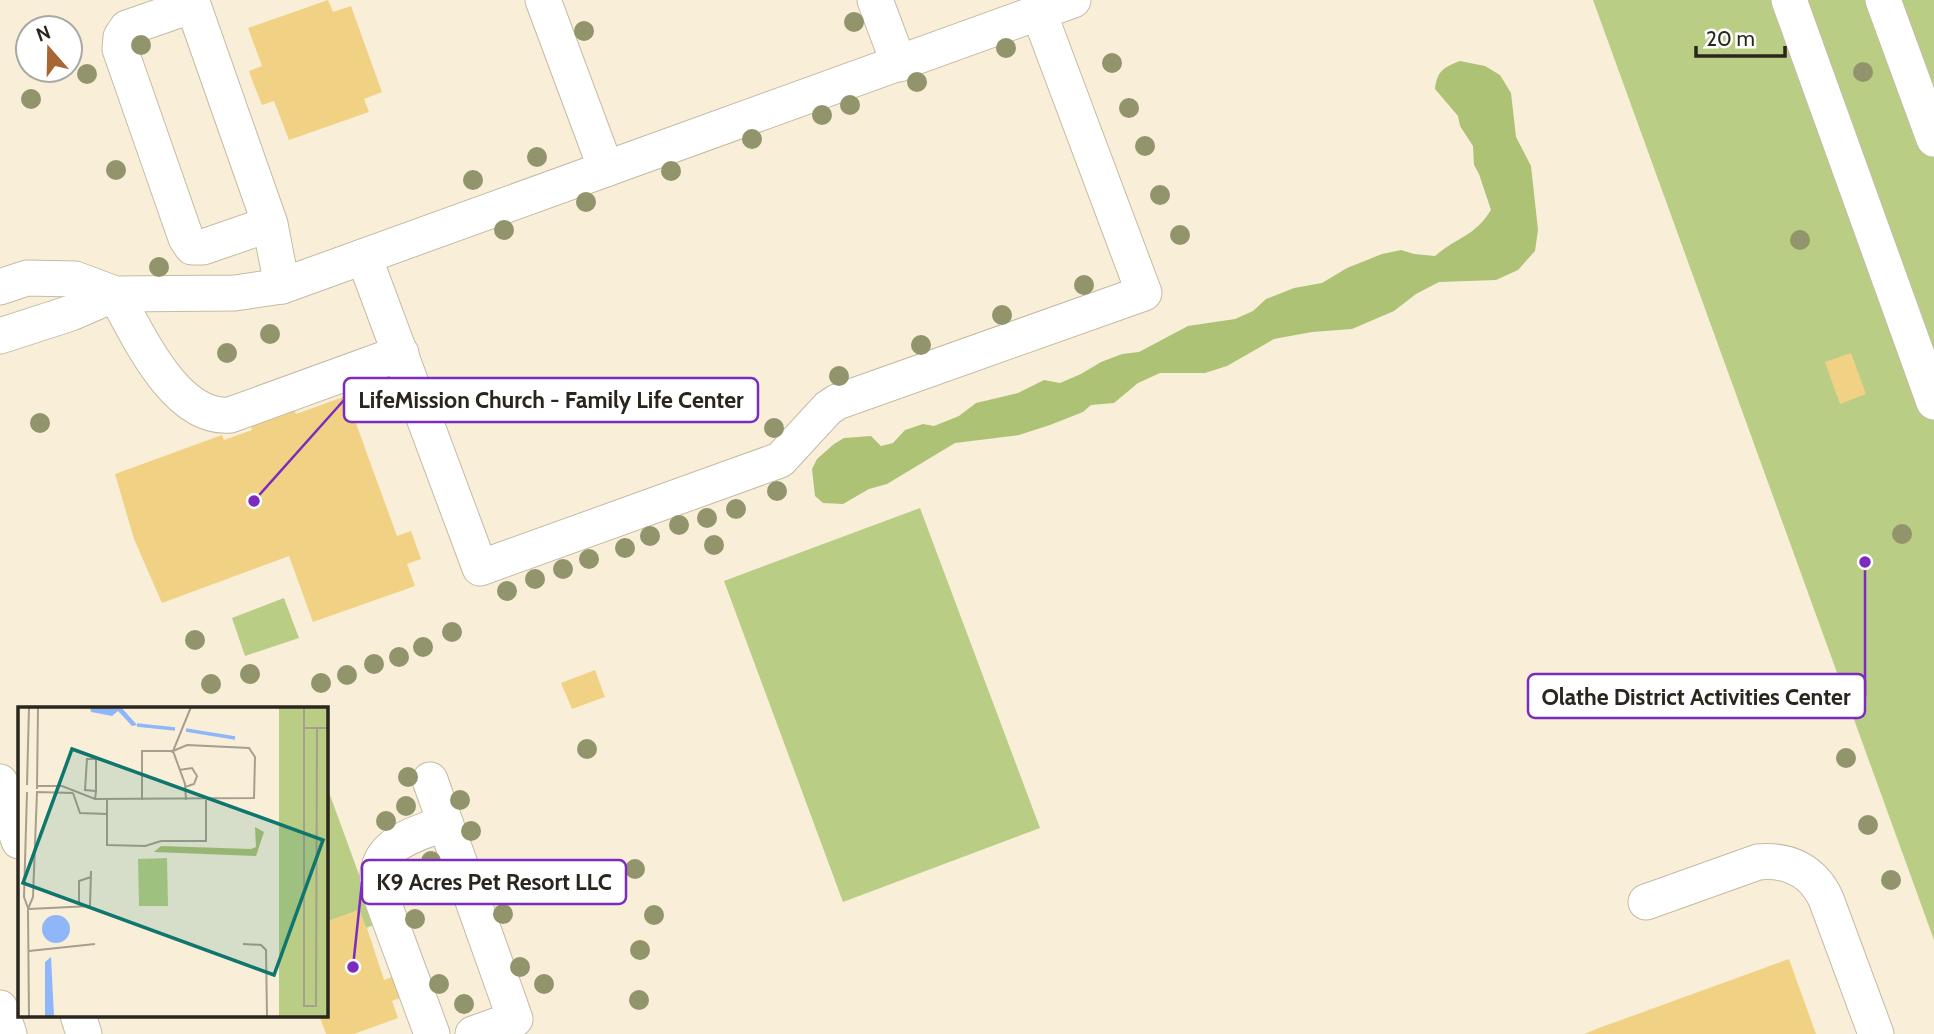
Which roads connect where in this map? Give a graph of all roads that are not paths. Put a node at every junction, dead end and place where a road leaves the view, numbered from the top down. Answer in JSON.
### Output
{"nodes":[{"id":1,"x":543,"y":0,"type":"edge"},
{"id":2,"x":875,"y":0,"type":"edge"},
{"id":3,"x":1073,"y":0,"type":"edge"},
{"id":4,"x":1788,"y":0,"type":"edge"},
{"id":5,"x":1883,"y":0,"type":"edge"},
{"id":6,"x":1039,"y":13,"type":"junction"},
{"id":7,"x":900,"y":64,"type":"junction"},
{"id":8,"x":1924,"y":82,"type":"edge"},
{"id":9,"x":1934,"y":139,"type":"edge"},
{"id":10,"x":606,"y":169,"type":"junction"},
{"id":11,"x":270,"y":224,"type":"junction"},
{"id":12,"x":364,"y":257,"type":"junction"},
{"id":13,"x":282,"y":286,"type":"junction"},
{"id":14,"x":0,"y":287,"type":"edge"},
{"id":15,"x":115,"y":294,"type":"junction"},
{"id":16,"x":0,"y":336,"type":"edge"},
{"id":17,"x":401,"y":353,"type":"junction"},
{"id":18,"x":1934,"y":402,"type":"edge"},
{"id":19,"x":430,"y":780,"type":"dead end"},
{"id":20,"x":0,"y":782,"type":"edge"},
{"id":21,"x":445,"y":823,"type":"junction"},
{"id":22,"x":18,"y":838,"type":"edge"},
{"id":23,"x":1646,"y":902,"type":"dead end"},
{"id":24,"x":0,"y":1008,"type":"edge"},
{"id":25,"x":78,"y":1016,"type":"edge"},
{"id":26,"x":9,"y":1034,"type":"edge"},
{"id":27,"x":84,"y":1034,"type":"edge"},
{"id":28,"x":432,"y":1034,"type":"edge"},
{"id":29,"x":473,"y":1034,"type":"edge"},
{"id":30,"x":1876,"y":1034,"type":"edge"}],
"edges":[{"from":1,"to":10,"type":"street"},
{"from":2,"to":7,"type":"street"},
{"from":3,"to":6,"type":"street"},
{"from":4,"to":18,"type":"street"},
{"from":5,"to":8,"type":"street"},
{"from":6,"to":7,"type":"street"},
{"from":6,"to":17,"type":"street"},
{"from":7,"to":10,"type":"street"},
{"from":8,"to":9,"type":"street"},
{"from":10,"to":12,"type":"street"},
{"from":11,"to":11,"type":"street"},
{"from":11,"to":13,"type":"street"},
{"from":12,"to":13,"type":"street"},
{"from":12,"to":17,"type":"street"},
{"from":13,"to":15,"type":"street"},
{"from":14,"to":15,"type":"street"},
{"from":15,"to":16,"type":"street"},
{"from":15,"to":17,"type":"street"},
{"from":19,"to":21,"type":"street"},
{"from":20,"to":22,"type":"street"},
{"from":21,"to":28,"type":"street"},
{"from":21,"to":29,"type":"street"},
{"from":23,"to":30,"type":"street"},
{"from":24,"to":26,"type":"street"},
{"from":25,"to":27,"type":"street"}]}
